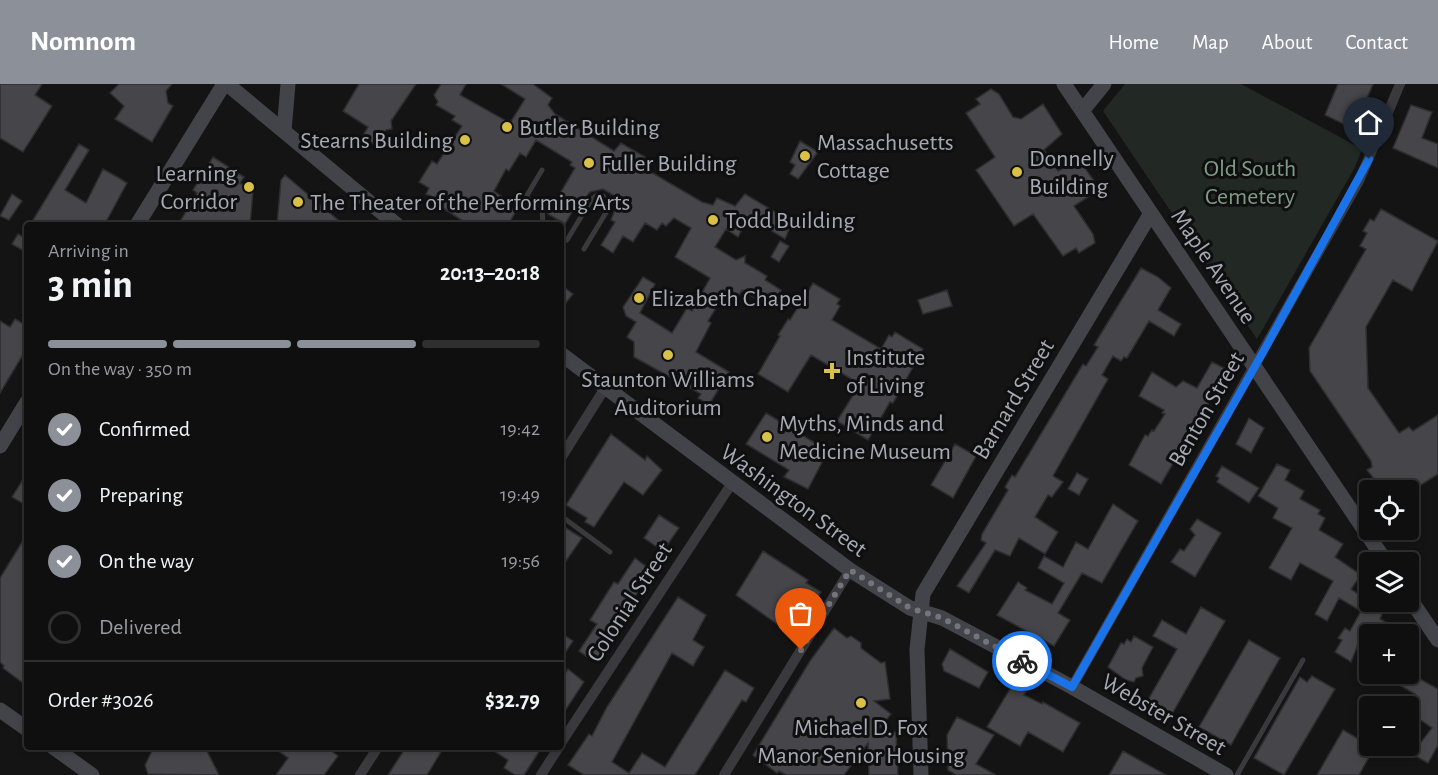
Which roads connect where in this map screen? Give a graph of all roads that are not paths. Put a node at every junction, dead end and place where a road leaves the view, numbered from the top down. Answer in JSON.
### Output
{"nodes":[{"id":1,"x":225,"y":84,"type":"edge"},
{"id":2,"x":288,"y":84,"type":"edge"},
{"id":3,"x":1064,"y":84,"type":"edge"},
{"id":4,"x":1104,"y":84,"type":"edge"},
{"id":5,"x":1400,"y":84,"type":"edge"},
{"id":6,"x":1082,"y":111,"type":"junction"},
{"id":7,"x":284,"y":131,"type":"junction"},
{"id":8,"x":542,"y":170,"type":"dead end"},
{"id":9,"x":1151,"y":213,"type":"junction"},
{"id":10,"x":139,"y":222,"type":"edge"},
{"id":11,"x":393,"y":222,"type":"edge"},
{"id":12,"x":543,"y":222,"type":"edge"},
{"id":13,"x":567,"y":240,"type":"dead end"},
{"id":14,"x":584,"y":249,"type":"dead end"},
{"id":15,"x":564,"y":356,"type":"edge"},
{"id":16,"x":1254,"y":367,"type":"junction"},
{"id":17,"x":605,"y":388,"type":"junction"},
{"id":18,"x":24,"y":407,"type":"edge"},
{"id":19,"x":1,"y":443,"type":"edge"},
{"id":20,"x":564,"y":453,"type":"edge"},
{"id":21,"x":732,"y":483,"type":"junction"},
{"id":22,"x":564,"y":518,"type":"edge"},
{"id":23,"x":610,"y":552,"type":"dead end"},
{"id":24,"x":1379,"y":552,"type":"edge"},
{"id":25,"x":850,"y":570,"type":"junction"},
{"id":26,"x":919,"y":611,"type":"junction"},
{"id":27,"x":1419,"y":612,"type":"edge"},
{"id":28,"x":1438,"y":640,"type":"edge"},
{"id":29,"x":1303,"y":660,"type":"dead end"},
{"id":30,"x":1072,"y":687,"type":"junction"},
{"id":31,"x":0,"y":710,"type":"edge"},
{"id":32,"x":24,"y":727,"type":"edge"},
{"id":33,"x":564,"y":739,"type":"edge"},
{"id":34,"x":57,"y":750,"type":"edge"},
{"id":35,"x":376,"y":750,"type":"edge"},
{"id":36,"x":557,"y":750,"type":"edge"},
{"id":37,"x":92,"y":775,"type":"edge"},
{"id":38,"x":360,"y":775,"type":"edge"},
{"id":39,"x":542,"y":775,"type":"edge"},
{"id":40,"x":724,"y":775,"type":"edge"},
{"id":41,"x":921,"y":775,"type":"edge"},
{"id":42,"x":1226,"y":775,"type":"edge"},
{"id":43,"x":1237,"y":775,"type":"edge"}],
"edges":[{"from":1,"to":7,"type":"main road"},
{"from":1,"to":10,"type":"main road"},
{"from":2,"to":7,"type":"main road"},
{"from":3,"to":6,"type":"main road","name":"Maple Avenue"},
{"from":4,"to":6,"type":"main road"},
{"from":5,"to":16,"type":"street","name":"Benton Street"},
{"from":6,"to":9,"type":"main road","name":"Maple Avenue"},
{"from":7,"to":11,"type":"main road"},
{"from":8,"to":12,"type":"lane"},
{"from":9,"to":16,"type":"main road","name":"Maple Avenue"},
{"from":9,"to":26,"type":"main road","name":"Barnard Street"},
{"from":13,"to":14,"type":"lane"},
{"from":15,"to":17,"type":"main road","name":"Washington Street"},
{"from":16,"to":24,"type":"main road","name":"Maple Avenue"},
{"from":16,"to":30,"type":"street","name":"Benton Street"},
{"from":17,"to":20,"type":"street"},
{"from":17,"to":21,"type":"main road","name":"Washington Street"},
{"from":18,"to":19,"type":"main road"},
{"from":21,"to":25,"type":"main road","name":"Washington Street"},
{"from":21,"to":33,"type":"street","name":"Colonial Street"},
{"from":22,"to":23,"type":"lane"},
{"from":25,"to":26,"type":"main road","name":"Washington Street"},
{"from":25,"to":40,"type":"street"},
{"from":26,"to":30,"type":"main road","name":"Webster Street"},
{"from":26,"to":41,"type":"main road","name":"Barnard Street"},
{"from":27,"to":28,"type":"main road"},
{"from":29,"to":43,"type":"lane"},
{"from":30,"to":42,"type":"main road","name":"Webster Street"},
{"from":31,"to":32,"type":"main road"},
{"from":34,"to":37,"type":"main road"},
{"from":35,"to":38,"type":"street"},
{"from":36,"to":39,"type":"street","name":"Colonial Street"}]}
